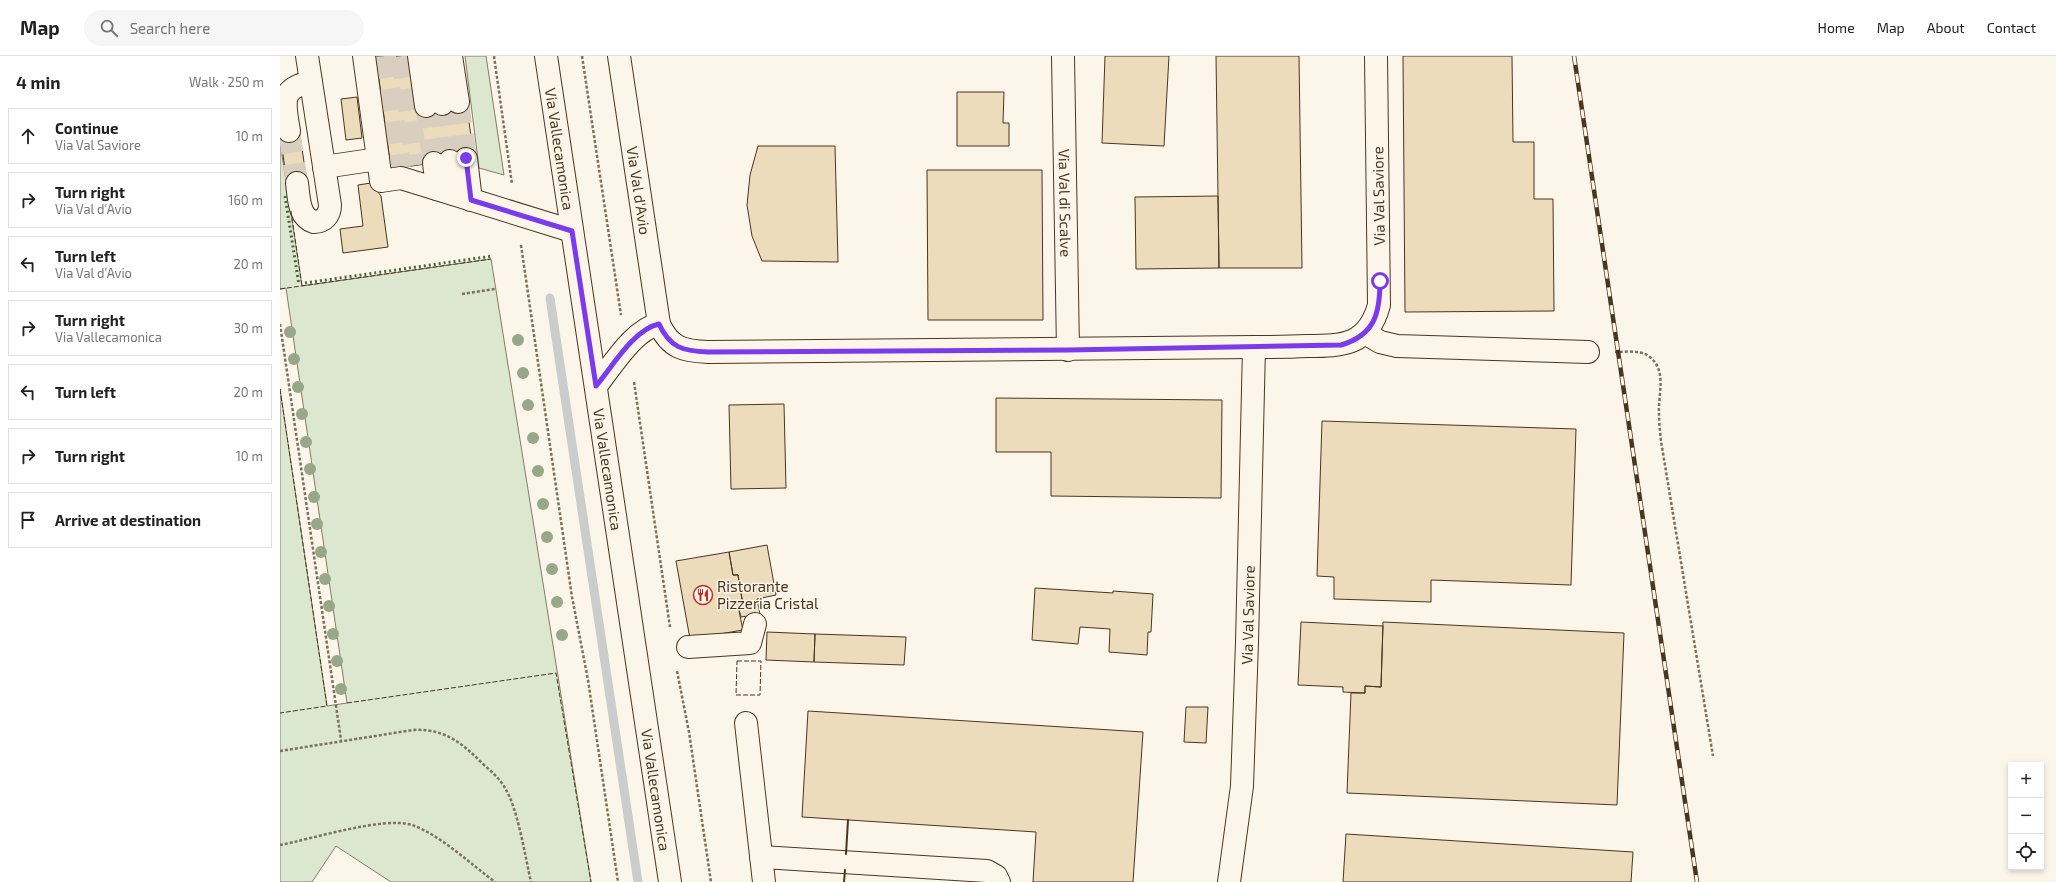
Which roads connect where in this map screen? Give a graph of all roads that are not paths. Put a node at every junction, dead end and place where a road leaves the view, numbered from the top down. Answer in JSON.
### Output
{"nodes":[{"id":1,"x":307,"y":56,"type":"edge"},
{"id":2,"x":364,"y":56,"type":"edge"},
{"id":3,"x":419,"y":56,"type":"edge"},
{"id":4,"x":435,"y":56,"type":"edge"},
{"id":5,"x":452,"y":56,"type":"edge"},
{"id":6,"x":546,"y":56,"type":"edge"},
{"id":7,"x":619,"y":56,"type":"edge"},
{"id":8,"x":1064,"y":56,"type":"edge"},
{"id":9,"x":1376,"y":56,"type":"edge"},
{"id":10,"x":311,"y":82,"type":"junction"},
{"id":11,"x":442,"y":104,"type":"junction"},
{"id":12,"x":289,"y":131,"type":"tunnel mouth"},
{"id":13,"x":378,"y":159,"type":"junction"},
{"id":14,"x":324,"y":167,"type":"junction"},
{"id":15,"x":297,"y":183,"type":"tunnel mouth"},
{"id":16,"x":572,"y":231,"type":"junction"},
{"id":17,"x":659,"y":324,"type":"junction"},
{"id":18,"x":1365,"y":333,"type":"junction"},
{"id":19,"x":1254,"y":347,"type":"junction"},
{"id":20,"x":1068,"y":350,"type":"junction"},
{"id":21,"x":1588,"y":352,"type":"dead end"},
{"id":22,"x":596,"y":386,"type":"junction"},
{"id":23,"x":755,"y":624,"type":"dead end"},
{"id":24,"x":688,"y":647,"type":"dead end"},
{"id":25,"x":746,"y":723,"type":"dead end"},
{"id":26,"x":761,"y":856,"type":"junction"},
{"id":27,"x":670,"y":882,"type":"edge"},
{"id":28,"x":764,"y":882,"type":"edge"},
{"id":29,"x":999,"y":882,"type":"edge"},
{"id":30,"x":1229,"y":882,"type":"edge"}],
"edges":[{"from":1,"to":10,"type":"street"},
{"from":2,"to":13,"type":"street"},
{"from":3,"to":11,"type":"street"},
{"from":4,"to":11,"type":"street"},
{"from":5,"to":11,"type":"street"},
{"from":6,"to":16,"type":"street","name":"Via Vallecamonica"},
{"from":7,"to":17,"type":"street","name":"Via Val d'Avio"},
{"from":8,"to":20,"type":"street","name":"Via Val di Scalve"},
{"from":9,"to":18,"type":"street","name":"Via Val Saviore"},
{"from":10,"to":12,"type":"street"},
{"from":10,"to":14,"type":"street"},
{"from":13,"to":14,"type":"street"},
{"from":13,"to":16,"type":"street"},
{"from":14,"to":15,"type":"street"},
{"from":16,"to":22,"type":"street","name":"Via Vallecamonica"},
{"from":17,"to":20,"type":"street","name":"Via Val d'Avio"},
{"from":17,"to":22,"type":"street"},
{"from":18,"to":19,"type":"street","name":"Via Val d'Avio"},
{"from":18,"to":21,"type":"street"},
{"from":19,"to":20,"type":"street","name":"Via Val d'Avio"},
{"from":19,"to":30,"type":"street","name":"Via Val Saviore"},
{"from":22,"to":27,"type":"street","name":"Via Vallecamonica"},
{"from":23,"to":24,"type":"street"},
{"from":25,"to":26,"type":"street"},
{"from":26,"to":28,"type":"street"},
{"from":26,"to":29,"type":"street"}]}
